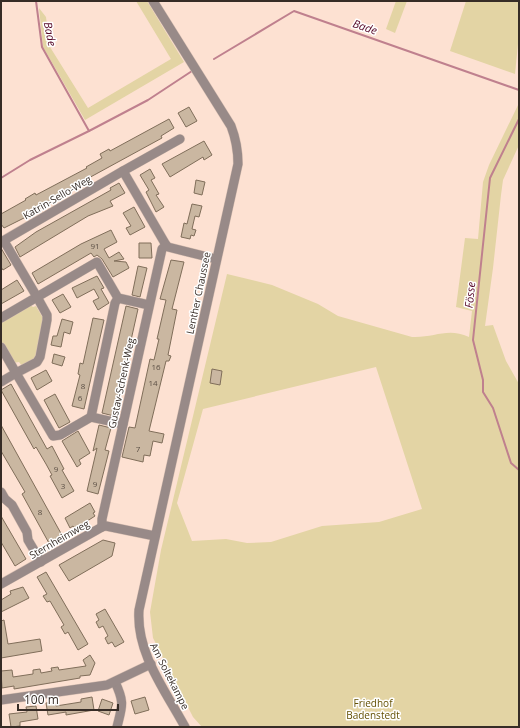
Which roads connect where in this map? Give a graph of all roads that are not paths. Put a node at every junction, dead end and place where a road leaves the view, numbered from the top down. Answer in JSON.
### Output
{"nodes":[{"id":1,"x":153,"y":1,"type":"edge"},
{"id":2,"x":180,"y":139,"type":"dead end"},
{"id":3,"x":124,"y":171,"type":"junction"},
{"id":4,"x":2,"y":241,"type":"edge"},
{"id":5,"x":166,"y":245,"type":"junction"},
{"id":6,"x":216,"y":259,"type":"junction"},
{"id":7,"x":37,"y":297,"type":"junction"},
{"id":8,"x":118,"y":298,"type":"junction"},
{"id":9,"x":149,"y":305,"type":"junction"},
{"id":10,"x":1,"y":318,"type":"edge"},
{"id":11,"x":1,"y":347,"type":"edge"},
{"id":12,"x":16,"y":373,"type":"junction"},
{"id":13,"x":1,"y":382,"type":"edge"},
{"id":14,"x":91,"y":417,"type":"junction"},
{"id":15,"x":123,"y":424,"type":"junction"},
{"id":16,"x":1,"y":492,"type":"edge"},
{"id":17,"x":102,"y":527,"type":"junction"},
{"id":18,"x":155,"y":536,"type":"junction"},
{"id":19,"x":41,"y":562,"type":"junction"},
{"id":20,"x":1,"y":584,"type":"edge"},
{"id":21,"x":139,"y":610,"type":"joint"},
{"id":22,"x":151,"y":664,"type":"junction"},
{"id":23,"x":115,"y":682,"type":"junction"},
{"id":24,"x":1,"y":700,"type":"edge"},
{"id":25,"x":117,"y":727,"type":"edge"},
{"id":26,"x":185,"y":727,"type":"edge"}],
"edges":[{"from":1,"to":6,"type":"street","name":"Lenther Chaussee"},
{"from":2,"to":3,"type":"street","name":"Katrin-Sello-Weg"},
{"from":3,"to":4,"type":"street","name":"Katrin-Sello-Weg"},
{"from":3,"to":5,"type":"street"},
{"from":4,"to":7,"type":"street"},
{"from":5,"to":6,"type":"street"},
{"from":5,"to":9,"type":"street","name":"Gustav-Schenk-Weg"},
{"from":6,"to":18,"type":"street","name":"Lenther Chaussee"},
{"from":7,"to":8,"type":"street"},
{"from":7,"to":10,"type":"street"},
{"from":7,"to":12,"type":"street"},
{"from":8,"to":9,"type":"street"},
{"from":8,"to":14,"type":"street"},
{"from":9,"to":15,"type":"street","name":"Gustav-Schenk-Weg"},
{"from":11,"to":12,"type":"street"},
{"from":12,"to":13,"type":"street"},
{"from":12,"to":14,"type":"street"},
{"from":14,"to":15,"type":"street"},
{"from":15,"to":17,"type":"street","name":"Gustav-Schenk-Weg"},
{"from":16,"to":19,"type":"street"},
{"from":17,"to":18,"type":"street","name":"Sternheimweg"},
{"from":17,"to":19,"type":"street","name":"Sternheimweg"},
{"from":18,"to":21,"type":"street","name":"Lenther Chaussee"},
{"from":19,"to":20,"type":"street","name":"Sternheimweg"},
{"from":21,"to":22,"type":"street","name":"Am Soltekampe"},
{"from":22,"to":23,"type":"street"},
{"from":22,"to":26,"type":"street","name":"Am Soltekampe"},
{"from":23,"to":24,"type":"street"},
{"from":23,"to":25,"type":"street"}]}
